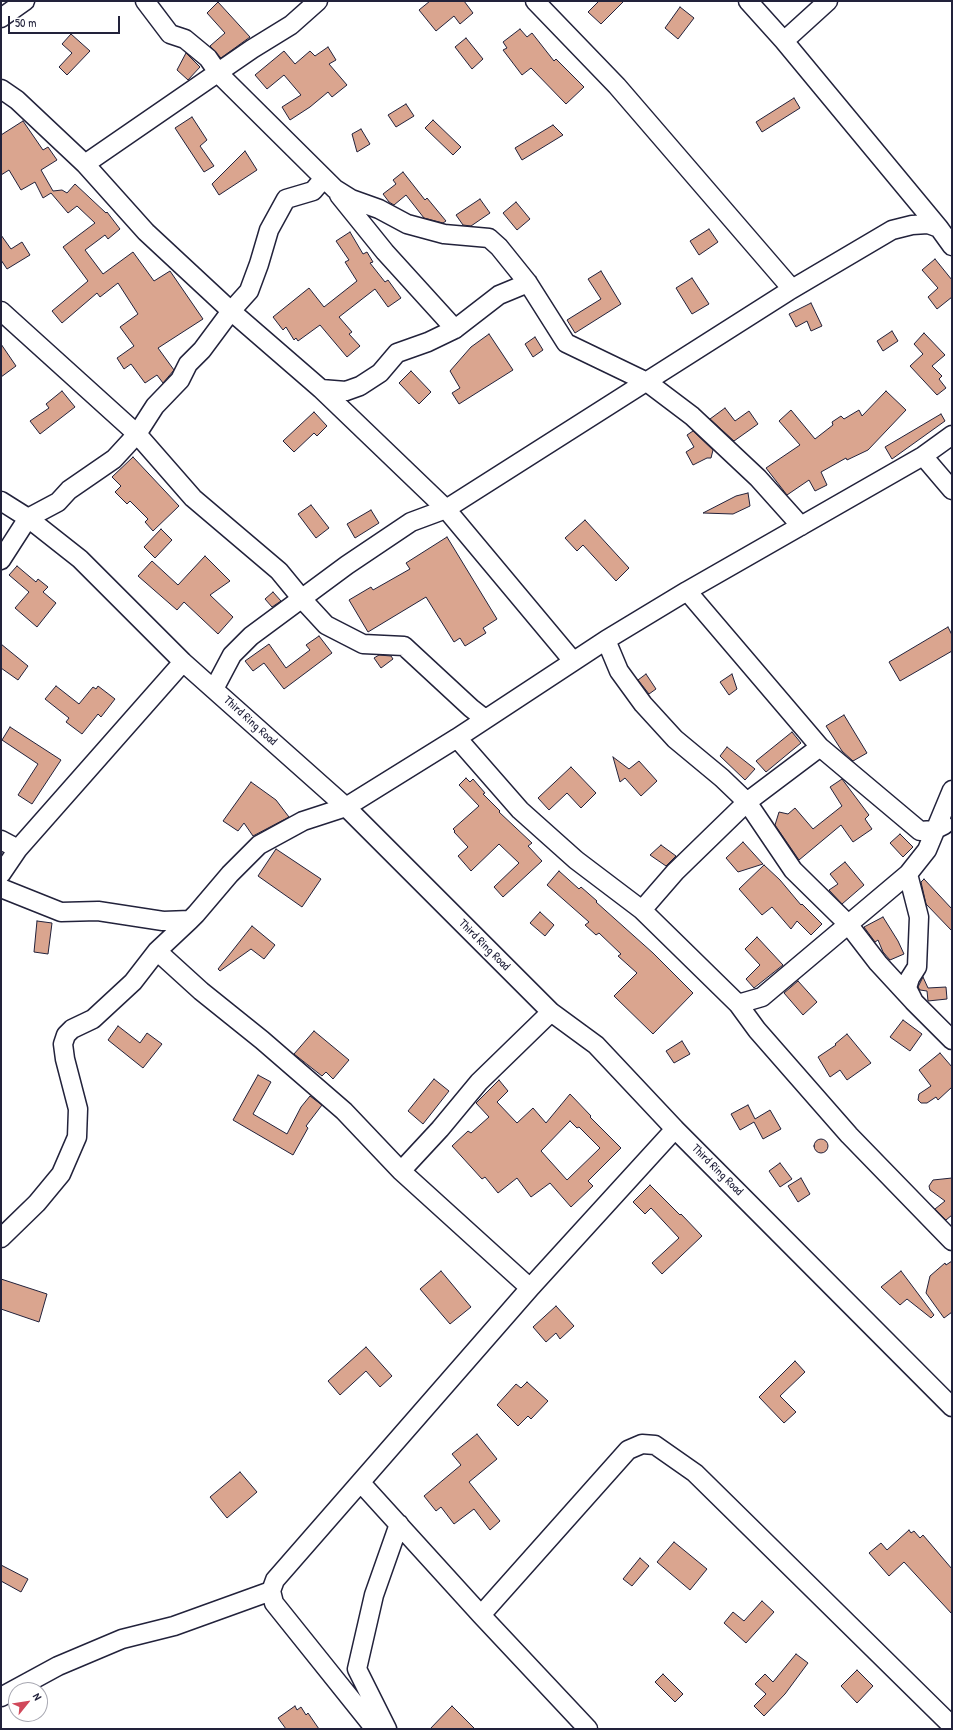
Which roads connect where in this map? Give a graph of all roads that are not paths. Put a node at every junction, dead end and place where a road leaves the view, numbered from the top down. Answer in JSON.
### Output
{"nodes":[{"id":1,"x":25,"y":1,"type":"edge"},
{"id":2,"x":145,"y":1,"type":"edge"},
{"id":3,"x":318,"y":1,"type":"edge"},
{"id":4,"x":535,"y":1,"type":"edge"},
{"id":5,"x":748,"y":1,"type":"edge"},
{"id":6,"x":828,"y":1,"type":"edge"},
{"id":7,"x":1,"y":18,"type":"edge"},
{"id":8,"x":784,"y":41,"type":"junction"},
{"id":9,"x":218,"y":74,"type":"junction"},
{"id":10,"x":1,"y":89,"type":"edge"},
{"id":11,"x":85,"y":164,"type":"junction"},
{"id":12,"x":329,"y":184,"type":"junction"},
{"id":13,"x":940,"y":228,"type":"junction"},
{"id":14,"x":952,"y":246,"type":"edge"},
{"id":15,"x":528,"y":283,"type":"junction"},
{"id":16,"x":792,"y":290,"type":"junction"},
{"id":17,"x":1,"y":311,"type":"edge"},
{"id":18,"x":231,"y":311,"type":"junction"},
{"id":19,"x":455,"y":329,"type":"junction"},
{"id":20,"x":647,"y":382,"type":"junction"},
{"id":21,"x":321,"y":389,"type":"junction"},
{"id":22,"x":137,"y":434,"type":"junction"},
{"id":23,"x":952,"y":435,"type":"edge"},
{"id":24,"x":923,"y":456,"type":"junction"},
{"id":25,"x":952,"y":490,"type":"edge"},
{"id":26,"x":1,"y":501,"type":"edge"},
{"id":27,"x":446,"y":509,"type":"junction"},
{"id":28,"x":28,"y":518,"type":"junction"},
{"id":29,"x":801,"y":526,"type":"junction"},
{"id":30,"x":1,"y":560,"type":"edge"},
{"id":31,"x":687,"y":591,"type":"junction"},
{"id":32,"x":302,"y":599,"type":"junction"},
{"id":33,"x":606,"y":640,"type":"junction"},
{"id":34,"x":573,"y":661,"type":"junction"},
{"id":35,"x":182,"y":662,"type":"junction"},
{"id":36,"x":214,"y":689,"type":"junction"},
{"id":37,"x":486,"y":718,"type":"junction"},
{"id":38,"x":457,"y":738,"type":"junction"},
{"id":39,"x":820,"y":747,"type":"junction"},
{"id":40,"x":952,"y":790,"type":"edge"},
{"id":41,"x":747,"y":802,"type":"junction"},
{"id":42,"x":346,"y":807,"type":"junction"},
{"id":43,"x":952,"y":820,"type":"edge"},
{"id":44,"x":934,"y":830,"type":"junction"},
{"id":45,"x":1,"y":840,"type":"edge"},
{"id":46,"x":18,"y":848,"type":"junction"},
{"id":47,"x":1,"y":874,"type":"edge"},
{"id":48,"x":908,"y":874,"type":"junction"},
{"id":49,"x":1,"y":888,"type":"edge"},
{"id":50,"x":642,"y":910,"type":"junction"},
{"id":51,"x":190,"y":920,"type":"junction"},
{"id":52,"x":848,"y":924,"type":"junction"},
{"id":53,"x":157,"y":951,"type":"junction"},
{"id":54,"x":762,"y":997,"type":"junction"},
{"id":55,"x":914,"y":1002,"type":"junction"},
{"id":56,"x":738,"y":1004,"type":"junction"},
{"id":57,"x":550,"y":1012,"type":"junction"},
{"id":58,"x":756,"y":1030,"type":"junction"},
{"id":59,"x":952,"y":1040,"type":"edge"},
{"id":60,"x":676,"y":1129,"type":"junction"},
{"id":61,"x":401,"y":1171,"type":"junction"},
{"id":62,"x":1,"y":1238,"type":"edge"},
{"id":63,"x":952,"y":1241,"type":"edge"},
{"id":64,"x":530,"y":1288,"type":"junction"},
{"id":65,"x":952,"y":1407,"type":"edge"},
{"id":66,"x":361,"y":1483,"type":"junction"},
{"id":67,"x":399,"y":1524,"type":"junction"},
{"id":68,"x":271,"y":1591,"type":"junction"},
{"id":69,"x":481,"y":1615,"type":"junction"},
{"id":70,"x":1,"y":1697,"type":"edge"},
{"id":71,"x":952,"y":1726,"type":"edge"},
{"id":72,"x":375,"y":1729,"type":"edge"},
{"id":73,"x":386,"y":1729,"type":"edge"},
{"id":74,"x":588,"y":1729,"type":"edge"}],
"edges":[{"from":1,"to":7,"type":"street"},
{"from":2,"to":9,"type":"street"},
{"from":3,"to":9,"type":"street"},
{"from":4,"to":16,"type":"street"},
{"from":5,"to":8,"type":"street"},
{"from":6,"to":8,"type":"street"},
{"from":8,"to":13,"type":"street"},
{"from":9,"to":11,"type":"street"},
{"from":9,"to":12,"type":"street"},
{"from":10,"to":11,"type":"street"},
{"from":11,"to":18,"type":"street"},
{"from":12,"to":15,"type":"street"},
{"from":12,"to":18,"type":"street"},
{"from":12,"to":19,"type":"street"},
{"from":13,"to":14,"type":"street"},
{"from":13,"to":16,"type":"street"},
{"from":15,"to":19,"type":"street"},
{"from":15,"to":20,"type":"street"},
{"from":16,"to":20,"type":"street"},
{"from":17,"to":22,"type":"street"},
{"from":18,"to":21,"type":"street"},
{"from":18,"to":22,"type":"street"},
{"from":19,"to":21,"type":"street"},
{"from":20,"to":27,"type":"street"},
{"from":20,"to":29,"type":"street"},
{"from":21,"to":27,"type":"street"},
{"from":22,"to":28,"type":"street"},
{"from":22,"to":32,"type":"street"},
{"from":23,"to":24,"type":"street"},
{"from":24,"to":25,"type":"street"},
{"from":24,"to":29,"type":"street"},
{"from":26,"to":28,"type":"street","name":"Third Ring Road"},
{"from":27,"to":32,"type":"street"},
{"from":27,"to":34,"type":"street"},
{"from":28,"to":30,"type":"street"},
{"from":28,"to":35,"type":"street","name":"Third Ring Road"},
{"from":29,"to":31,"type":"street"},
{"from":31,"to":33,"type":"street"},
{"from":31,"to":39,"type":"street"},
{"from":32,"to":36,"type":"street"},
{"from":32,"to":37,"type":"street"},
{"from":33,"to":34,"type":"street"},
{"from":33,"to":41,"type":"street"},
{"from":34,"to":37,"type":"street"},
{"from":35,"to":36,"type":"street","name":"Third Ring Road"},
{"from":35,"to":46,"type":"street"},
{"from":36,"to":42,"type":"street","name":"Third Ring Road"},
{"from":37,"to":38,"type":"street"},
{"from":38,"to":42,"type":"street"},
{"from":38,"to":50,"type":"street"},
{"from":39,"to":41,"type":"street"},
{"from":39,"to":44,"type":"street"},
{"from":40,"to":44,"type":"street"},
{"from":41,"to":50,"type":"street"},
{"from":41,"to":52,"type":"street"},
{"from":42,"to":51,"type":"street"},
{"from":42,"to":57,"type":"street","name":"Third Ring Road"},
{"from":43,"to":44,"type":"street"},
{"from":44,"to":48,"type":"street"},
{"from":45,"to":46,"type":"street"},
{"from":46,"to":47,"type":"street"},
{"from":48,"to":52,"type":"street"},
{"from":48,"to":55,"type":"street"},
{"from":49,"to":51,"type":"street"},
{"from":50,"to":56,"type":"street"},
{"from":51,"to":53,"type":"street"},
{"from":52,"to":54,"type":"street"},
{"from":52,"to":55,"type":"street"},
{"from":53,"to":61,"type":"street"},
{"from":53,"to":62,"type":"street"},
{"from":54,"to":56,"type":"street"},
{"from":54,"to":58,"type":"street"},
{"from":55,"to":59,"type":"street"},
{"from":56,"to":58,"type":"street"},
{"from":57,"to":60,"type":"street","name":"Third Ring Road"},
{"from":57,"to":61,"type":"street"},
{"from":58,"to":63,"type":"street"},
{"from":60,"to":64,"type":"street"},
{"from":60,"to":65,"type":"street","name":"Third Ring Road"},
{"from":61,"to":64,"type":"street"},
{"from":64,"to":66,"type":"street"},
{"from":66,"to":67,"type":"street"},
{"from":66,"to":68,"type":"street"},
{"from":67,"to":69,"type":"street"},
{"from":67,"to":73,"type":"street"},
{"from":68,"to":70,"type":"street"},
{"from":68,"to":72,"type":"street"},
{"from":69,"to":71,"type":"street"},
{"from":69,"to":74,"type":"street"}]}
